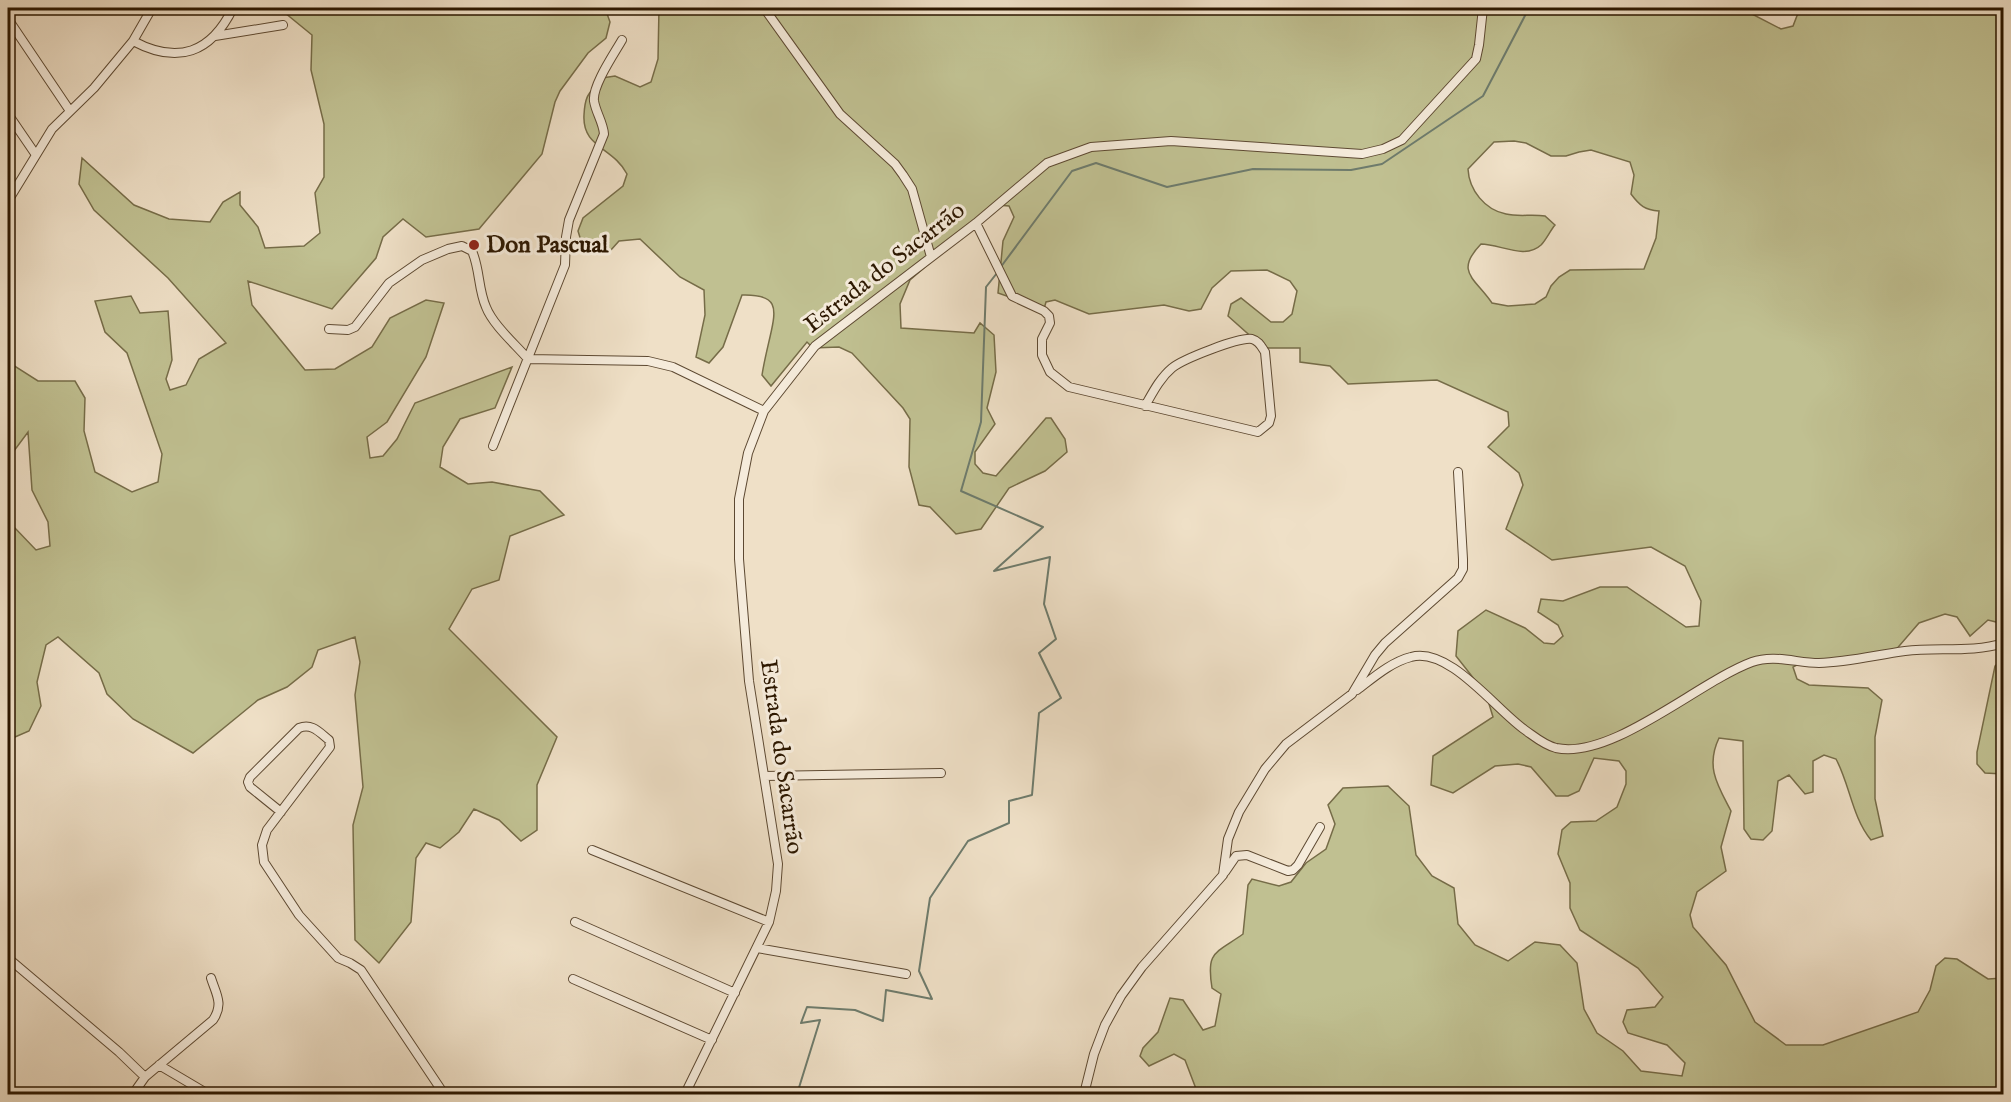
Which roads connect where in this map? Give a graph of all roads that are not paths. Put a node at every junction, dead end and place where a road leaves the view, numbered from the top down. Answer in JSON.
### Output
{"nodes":[{"id":1,"x":152,"y":8,"type":"edge"},
{"id":2,"x":233,"y":8,"type":"edge"},
{"id":3,"x":764,"y":8,"type":"edge"},
{"id":4,"x":1483,"y":8,"type":"edge"},
{"id":5,"x":8,"y":19,"type":"edge"},
{"id":6,"x":283,"y":25,"type":"dead end"},
{"id":7,"x":215,"y":36,"type":"junction"},
{"id":8,"x":622,"y":40,"type":"dead end"},
{"id":9,"x":133,"y":41,"type":"junction"},
{"id":10,"x":70,"y":111,"type":"junction"},
{"id":11,"x":8,"y":114,"type":"edge"},
{"id":12,"x":36,"y":155,"type":"junction"},
{"id":13,"x":8,"y":201,"type":"edge"},
{"id":14,"x":976,"y":222,"type":"junction"},
{"id":15,"x":931,"y":257,"type":"junction"},
{"id":16,"x":330,"y":329,"type":"dead end"},
{"id":17,"x":528,"y":359,"type":"junction"},
{"id":18,"x":1145,"y":406,"type":"junction"},
{"id":19,"x":764,"y":411,"type":"junction"},
{"id":20,"x":493,"y":446,"type":"dead end"},
{"id":21,"x":1458,"y":472,"type":"dead end"},
{"id":22,"x":2004,"y":643,"type":"edge"},
{"id":23,"x":1352,"y":694,"type":"junction"},
{"id":24,"x":941,"y":773,"type":"dead end"},
{"id":25,"x":764,"y":776,"type":"junction"},
{"id":26,"x":281,"y":812,"type":"junction"},
{"id":27,"x":1320,"y":827,"type":"dead end"},
{"id":28,"x":592,"y":849,"type":"dead end"},
{"id":29,"x":1223,"y":875,"type":"junction"},
{"id":30,"x":575,"y":922,"type":"dead end"},
{"id":31,"x":769,"y":922,"type":"junction"},
{"id":32,"x":757,"y":948,"type":"junction"},
{"id":33,"x":8,"y":958,"type":"edge"},
{"id":34,"x":906,"y":974,"type":"dead end"},
{"id":35,"x":211,"y":978,"type":"dead end"},
{"id":36,"x":573,"y":979,"type":"dead end"},
{"id":37,"x":735,"y":993,"type":"junction"},
{"id":38,"x":712,"y":1040,"type":"junction"},
{"id":39,"x":159,"y":1065,"type":"junction"},
{"id":40,"x":145,"y":1077,"type":"junction"},
{"id":41,"x":133,"y":1095,"type":"edge"},
{"id":42,"x":208,"y":1095,"type":"edge"},
{"id":43,"x":444,"y":1095,"type":"edge"},
{"id":44,"x":685,"y":1095,"type":"edge"},
{"id":45,"x":1084,"y":1095,"type":"edge"}],
"edges":[{"from":1,"to":9,"type":"street"},
{"from":2,"to":7,"type":"street"},
{"from":3,"to":15,"type":"street"},
{"from":4,"to":14,"type":"street","name":"Estrada do Sacarrão"},
{"from":5,"to":10,"type":"street"},
{"from":6,"to":7,"type":"street"},
{"from":7,"to":9,"type":"street"},
{"from":8,"to":17,"type":"street"},
{"from":9,"to":10,"type":"street"},
{"from":10,"to":12,"type":"street"},
{"from":11,"to":12,"type":"street"},
{"from":12,"to":13,"type":"street"},
{"from":14,"to":15,"type":"street","name":"Estrada do Sacarrão"},
{"from":14,"to":18,"type":"street"},
{"from":15,"to":19,"type":"street","name":"Estrada do Sacarrão"},
{"from":16,"to":17,"type":"street"},
{"from":17,"to":19,"type":"street"},
{"from":17,"to":20,"type":"street"},
{"from":18,"to":18,"type":"street"},
{"from":19,"to":25,"type":"street","name":"Estrada do Sacarrão"},
{"from":21,"to":23,"type":"street"},
{"from":22,"to":23,"type":"street"},
{"from":23,"to":29,"type":"street"},
{"from":24,"to":25,"type":"street"},
{"from":25,"to":31,"type":"street","name":"Estrada do Sacarrão"},
{"from":26,"to":26,"type":"street"},
{"from":26,"to":43,"type":"street"},
{"from":27,"to":29,"type":"street"},
{"from":28,"to":31,"type":"street"},
{"from":29,"to":45,"type":"street"},
{"from":30,"to":37,"type":"street"},
{"from":31,"to":32,"type":"street","name":"Estrada do Sacarrão"},
{"from":32,"to":34,"type":"street"},
{"from":32,"to":37,"type":"street","name":"Estrada do Sacarrão"},
{"from":33,"to":40,"type":"street"},
{"from":35,"to":39,"type":"street"},
{"from":36,"to":38,"type":"street"},
{"from":37,"to":38,"type":"street","name":"Estrada do Sacarrão"},
{"from":38,"to":44,"type":"street","name":"Estrada do Sacarrão"},
{"from":39,"to":40,"type":"street"},
{"from":39,"to":42,"type":"street"},
{"from":40,"to":41,"type":"street"}]}
